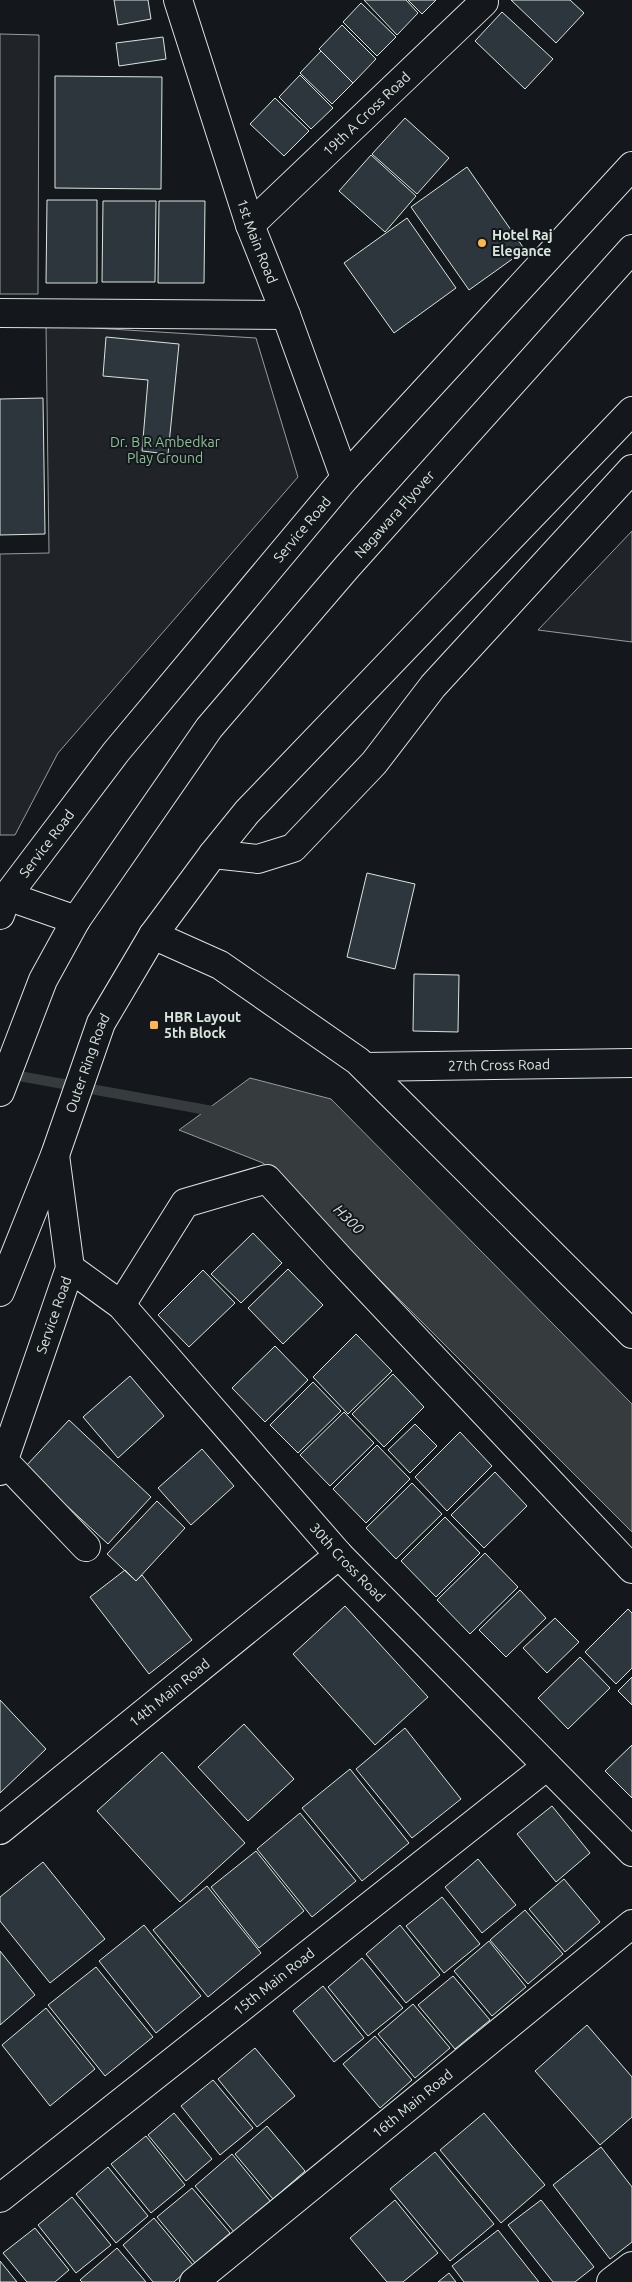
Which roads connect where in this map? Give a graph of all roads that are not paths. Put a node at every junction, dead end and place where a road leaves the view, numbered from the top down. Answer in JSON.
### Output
{"nodes":[{"id":1,"x":178,"y":0,"type":"edge"},
{"id":2,"x":484,"y":2,"type":"dead end"},
{"id":3,"x":632,"y":166,"type":"edge"},
{"id":4,"x":250,"y":225,"type":"junction"},
{"id":5,"x":632,"y":249,"type":"edge"},
{"id":6,"x":0,"y":313,"type":"edge"},
{"id":7,"x":286,"y":315,"type":"junction"},
{"id":8,"x":632,"y":411,"type":"edge"},
{"id":9,"x":632,"y":469,"type":"edge"},
{"id":10,"x":345,"y":478,"type":"junction"},
{"id":11,"x":213,"y":854,"type":"junction"},
{"id":12,"x":2,"y":902,"type":"edge"},
{"id":13,"x":76,"y":920,"type":"junction"},
{"id":14,"x":153,"y":935,"type":"junction"},
{"id":15,"x":632,"y":1063,"type":"edge"},
{"id":16,"x":365,"y":1068,"type":"junction"},
{"id":17,"x":0,"y":1092,"type":"edge"},
{"id":18,"x":55,"y":1155,"type":"junction"},
{"id":19,"x":70,"y":1268,"type":"junction"},
{"id":20,"x":0,"y":1292,"type":"edge"},
{"id":21,"x":121,"y":1306,"type":"junction"},
{"id":22,"x":632,"y":1334,"type":"edge"},
{"id":23,"x":2,"y":1466,"type":"edge"},
{"id":24,"x":86,"y":1547,"type":"dead end"},
{"id":25,"x":339,"y":1555,"type":"junction"},
{"id":26,"x":632,"y":1569,"type":"edge"},
{"id":27,"x":547,"y":1766,"type":"junction"},
{"id":28,"x":0,"y":1830,"type":"edge"},
{"id":29,"x":632,"y":1852,"type":"edge"},
{"id":30,"x":632,"y":1924,"type":"edge"},
{"id":31,"x":0,"y":2198,"type":"edge"},
{"id":32,"x":632,"y":2266,"type":"edge"},
{"id":33,"x":194,"y":2282,"type":"edge"},
{"id":34,"x":611,"y":2282,"type":"edge"}],
"edges":[{"from":1,"to":4,"type":"main road","name":"1st Main Road"},
{"from":2,"to":4,"type":"main road","name":"19th A Cross Road"},
{"from":3,"to":10,"type":"main road","name":"Service Road"},
{"from":4,"to":7,"type":"main road","name":"1st Main Road"},
{"from":5,"to":13,"type":"main road","name":"Nagawara Flyover"},
{"from":6,"to":7,"type":"main road"},
{"from":7,"to":10,"type":"main road","name":"1st Main Road"},
{"from":8,"to":11,"type":"main road"},
{"from":9,"to":11,"type":"main road"},
{"from":10,"to":12,"type":"main road","name":"Service Road"},
{"from":11,"to":14,"type":"main road","name":"Outer Ring Road"},
{"from":12,"to":13,"type":"main road"},
{"from":13,"to":17,"type":"main road"},
{"from":14,"to":16,"type":"main road"},
{"from":14,"to":18,"type":"main road","name":"Outer Ring Road"},
{"from":15,"to":16,"type":"main road","name":"27th Cross Road"},
{"from":16,"to":22,"type":"main road"},
{"from":18,"to":19,"type":"main road","name":"Service Road"},
{"from":18,"to":20,"type":"main road","name":"Outer Ring Road"},
{"from":19,"to":21,"type":"main road","name":"30th Cross Road"},
{"from":19,"to":23,"type":"main road","name":"Service Road"},
{"from":21,"to":25,"type":"main road","name":"30th Cross Road"},
{"from":21,"to":26,"type":"main road"},
{"from":23,"to":24,"type":"main road"},
{"from":25,"to":27,"type":"main road","name":"30th Cross Road"},
{"from":25,"to":28,"type":"main road","name":"14th Main Road"},
{"from":27,"to":29,"type":"main road","name":"30th Cross Road"},
{"from":27,"to":31,"type":"main road","name":"15th Main Road"},
{"from":30,"to":33,"type":"main road","name":"16th Main Road"},
{"from":32,"to":34,"type":"main road"}]}
